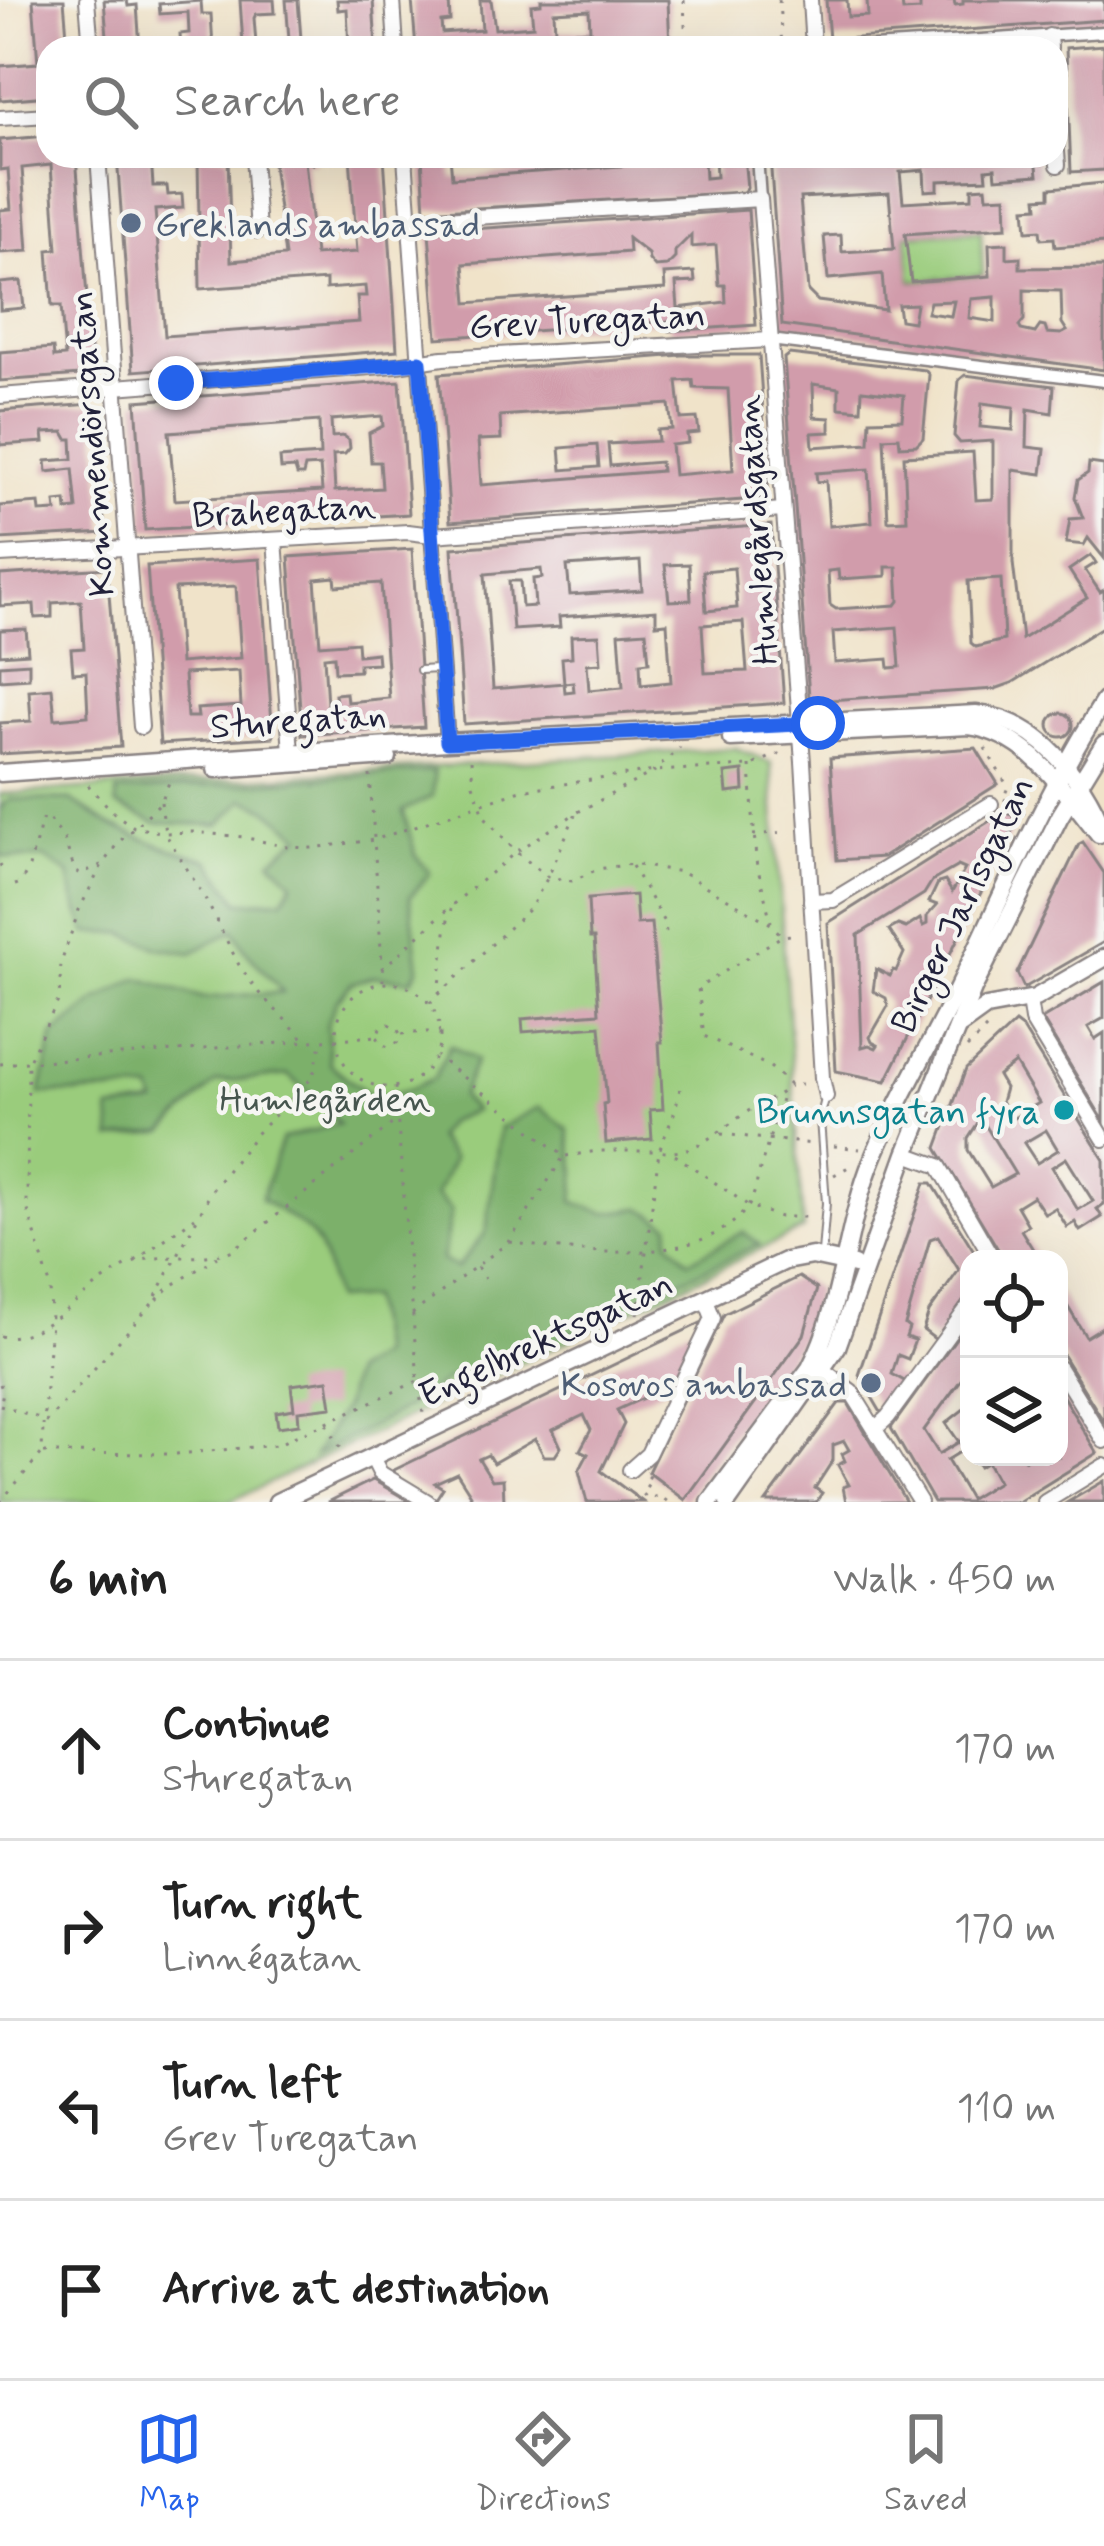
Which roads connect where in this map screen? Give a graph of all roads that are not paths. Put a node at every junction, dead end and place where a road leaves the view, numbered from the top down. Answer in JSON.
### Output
{"nodes":[{"id":1,"x":87,"y":0,"type":"edge"},
{"id":2,"x":393,"y":0,"type":"edge"},
{"id":3,"x":811,"y":0,"type":"edge"},
{"id":4,"x":1104,"y":32,"type":"edge"},
{"id":5,"x":90,"y":36,"type":"edge"},
{"id":6,"x":395,"y":36,"type":"edge"},
{"id":7,"x":813,"y":36,"type":"edge"},
{"id":8,"x":1068,"y":39,"type":"edge"},
{"id":9,"x":36,"y":116,"type":"edge"},
{"id":10,"x":0,"y":118,"type":"edge"},
{"id":11,"x":99,"y":168,"type":"edge"},
{"id":12,"x":254,"y":168,"type":"edge"},
{"id":13,"x":406,"y":168,"type":"edge"},
{"id":14,"x":758,"y":168,"type":"edge"},
{"id":15,"x":760,"y":199,"type":"junction"},
{"id":16,"x":411,"y":221,"type":"junction"},
{"id":17,"x":258,"y":231,"type":"dead end"},
{"id":18,"x":770,"y":340,"type":"junction"},
{"id":19,"x":420,"y":362,"type":"junction"},
{"id":20,"x":1104,"y":381,"type":"edge"},
{"id":21,"x":115,"y":388,"type":"junction"},
{"id":22,"x":0,"y":396,"type":"edge"},
{"id":23,"x":783,"y":510,"type":"junction"},
{"id":24,"x":432,"y":535,"type":"junction"},
{"id":25,"x":275,"y":540,"type":"junction"},
{"id":26,"x":128,"y":548,"type":"junction"},
{"id":27,"x":0,"y":555,"type":"edge"},
{"id":28,"x":442,"y":669,"type":"junction"},
{"id":29,"x":420,"y":670,"type":"dead end"},
{"id":30,"x":1104,"y":700,"type":"edge"},
{"id":31,"x":140,"y":727,"type":"dead end"},
{"id":32,"x":800,"y":730,"type":"junction"},
{"id":33,"x":1104,"y":730,"type":"edge"},
{"id":34,"x":447,"y":742,"type":"junction"},
{"id":35,"x":1104,"y":744,"type":"edge"},
{"id":36,"x":291,"y":752,"type":"junction"},
{"id":37,"x":0,"y":773,"type":"edge"},
{"id":38,"x":1070,"y":781,"type":"junction"},
{"id":39,"x":0,"y":784,"type":"edge"},
{"id":40,"x":997,"y":801,"type":"road end"},
{"id":41,"x":1104,"y":835,"type":"edge"},
{"id":42,"x":811,"y":902,"type":"junction"},
{"id":43,"x":1104,"y":958,"type":"edge"},
{"id":44,"x":1029,"y":1000,"type":"junction"},
{"id":45,"x":960,"y":1026,"type":"junction"},
{"id":46,"x":826,"y":1096,"type":"joint"},
{"id":47,"x":883,"y":1139,"type":"junction"},
{"id":48,"x":1104,"y":1139,"type":"edge"},
{"id":49,"x":906,"y":1154,"type":"junction"},
{"id":50,"x":988,"y":1250,"type":"edge"},
{"id":51,"x":822,"y":1257,"type":"junction"},
{"id":52,"x":846,"y":1263,"type":"junction"},
{"id":53,"x":866,"y":1269,"type":"junction"},
{"id":54,"x":705,"y":1298,"type":"junction"},
{"id":55,"x":960,"y":1318,"type":"edge"},
{"id":56,"x":823,"y":1370,"type":"junction"},
{"id":57,"x":1068,"y":1383,"type":"edge"},
{"id":58,"x":875,"y":1429,"type":"junction"},
{"id":59,"x":1104,"y":1441,"type":"edge"},
{"id":60,"x":372,"y":1457,"type":"junction"},
{"id":61,"x":1104,"y":1466,"type":"edge"},
{"id":62,"x":630,"y":1470,"type":"dead end"},
{"id":63,"x":277,"y":1502,"type":"edge"},
{"id":64,"x":428,"y":1502,"type":"edge"},
{"id":65,"x":710,"y":1502,"type":"edge"},
{"id":66,"x":728,"y":1502,"type":"edge"},
{"id":67,"x":920,"y":1502,"type":"edge"},
{"id":68,"x":1045,"y":1502,"type":"edge"}],
"edges":[{"from":1,"to":5,"type":"street"},
{"from":2,"to":6,"type":"street"},
{"from":3,"to":7,"type":"street"},
{"from":4,"to":8,"type":"street"},
{"from":9,"to":10,"type":"street"},
{"from":11,"to":21,"type":"street","name":"Kommendörsgatan"},
{"from":12,"to":17,"type":"street"},
{"from":13,"to":16,"type":"street"},
{"from":14,"to":15,"type":"street","name":"Humlegårdsgatan"},
{"from":15,"to":16,"type":"street"},
{"from":15,"to":18,"type":"street","name":"Humlegårdsgatan"},
{"from":16,"to":19,"type":"street"},
{"from":18,"to":19,"type":"street","name":"Grev Turegatan"},
{"from":18,"to":20,"type":"street","name":"Grev Turegatan"},
{"from":18,"to":23,"type":"street","name":"Humlegårdsgatan"},
{"from":19,"to":21,"type":"street","name":"Grev Turegatan"},
{"from":19,"to":24,"type":"street"},
{"from":21,"to":22,"type":"street","name":"Grev Turegatan"},
{"from":21,"to":26,"type":"street","name":"Kommendörsgatan"},
{"from":23,"to":24,"type":"street","name":"Brahegatan"},
{"from":23,"to":32,"type":"street","name":"Humlegårdsgatan"},
{"from":24,"to":25,"type":"street","name":"Brahegatan"},
{"from":24,"to":28,"type":"street"},
{"from":25,"to":26,"type":"street","name":"Brahegatan"},
{"from":25,"to":36,"type":"street"},
{"from":26,"to":27,"type":"street","name":"Brahegatan"},
{"from":26,"to":31,"type":"street","name":"Kommendörsgatan"},
{"from":28,"to":29,"type":"lane"},
{"from":28,"to":34,"type":"street"},
{"from":30,"to":38,"type":"street","name":"Birger Jarlsgatan"},
{"from":32,"to":34,"type":"street","name":"Sturegatan"},
{"from":32,"to":38,"type":"street","name":"Sturegatan"},
{"from":32,"to":39,"type":"street","name":"Sturegatan"},
{"from":32,"to":42,"type":"street","name":"Humlegårdsgatan"},
{"from":33,"to":38,"type":"street","name":"Birger Jarlsgatan"},
{"from":34,"to":36,"type":"street","name":"Sturegatan"},
{"from":35,"to":38,"type":"street","name":"Birger Jarlsgatan"},
{"from":36,"to":37,"type":"street","name":"Sturegatan"},
{"from":38,"to":41,"type":"street","name":"Sturegatan"},
{"from":38,"to":45,"type":"street","name":"Birger Jarlsgatan"},
{"from":38,"to":47,"type":"street","name":"Birger Jarlsgatan"},
{"from":40,"to":42,"type":"street"},
{"from":42,"to":46,"type":"street","name":"Humlegårdsgatan"},
{"from":43,"to":44,"type":"street"},
{"from":44,"to":45,"type":"street"},
{"from":44,"to":48,"type":"street"},
{"from":45,"to":49,"type":"street","name":"Birger Jarlsgatan"},
{"from":46,"to":51,"type":"lane","name":"Humlegårdsgatan"},
{"from":47,"to":49,"type":"street"},
{"from":47,"to":52,"type":"street","name":"Birger Jarlsgatan"},
{"from":49,"to":50,"type":"street"},
{"from":49,"to":53,"type":"street","name":"Birger Jarlsgatan"},
{"from":51,"to":52,"type":"street","name":"Engelbrektsgatan"},
{"from":51,"to":54,"type":"street","name":"Engelbrektsgatan"},
{"from":52,"to":53,"type":"street","name":"Engelbrektsgatan"},
{"from":52,"to":65,"type":"street","name":"Birger Jarlsgatan"},
{"from":53,"to":56,"type":"street","name":"Birger Jarlsgatan"},
{"from":54,"to":60,"type":"street","name":"Engelbrektsgatan"},
{"from":54,"to":62,"type":"street"},
{"from":55,"to":58,"type":"street"},
{"from":56,"to":58,"type":"street"},
{"from":56,"to":66,"type":"street","name":"Birger Jarlsgatan"},
{"from":57,"to":59,"type":"street"},
{"from":58,"to":67,"type":"street"},
{"from":60,"to":63,"type":"street","name":"Engelbrektsgatan"},
{"from":60,"to":64,"type":"street"},
{"from":61,"to":68,"type":"street"}]}
